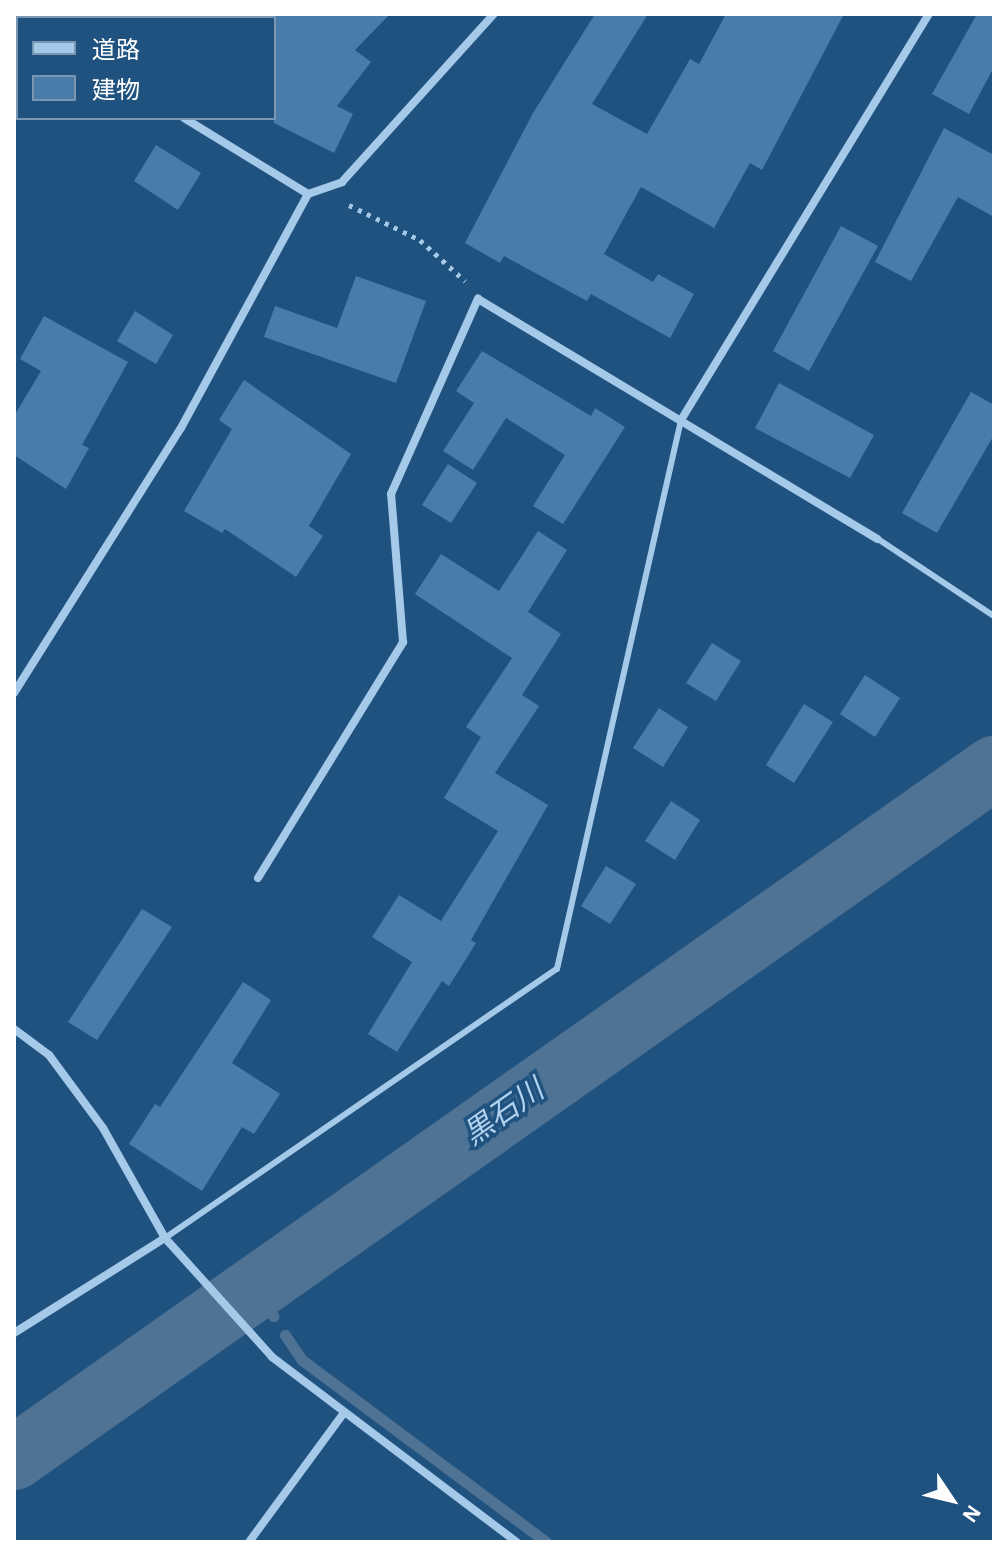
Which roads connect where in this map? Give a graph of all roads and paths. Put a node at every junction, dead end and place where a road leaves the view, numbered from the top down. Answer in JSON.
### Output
{"nodes":[{"id":1,"x":494,"y":14,"type":"edge"},
{"id":2,"x":929,"y":14,"type":"edge"},
{"id":3,"x":187,"y":120,"type":"edge"},
{"id":4,"x":308,"y":194,"type":"junction"},
{"id":5,"x":478,"y":299,"type":"junction"},
{"id":6,"x":681,"y":420,"type":"junction"},
{"id":7,"x":878,"y":539,"type":"joint"},
{"id":8,"x":994,"y":616,"type":"edge"},
{"id":9,"x":14,"y":693,"type":"edge"},
{"id":10,"x":258,"y":878,"type":"dead end"},
{"id":11,"x":14,"y":1029,"type":"edge"},
{"id":12,"x":165,"y":1238,"type":"junction"},
{"id":13,"x":14,"y":1333,"type":"edge"},
{"id":14,"x":343,"y":1414,"type":"junction"},
{"id":15,"x":249,"y":1542,"type":"edge"},
{"id":16,"x":517,"y":1542,"type":"edge"}],
"edges":[{"from":1,"to":4,"type":"street"},
{"from":2,"to":6,"type":"street"},
{"from":3,"to":4,"type":"street"},
{"from":4,"to":5,"type":"path"},
{"from":4,"to":9,"type":"street"},
{"from":5,"to":6,"type":"street"},
{"from":5,"to":10,"type":"street"},
{"from":6,"to":7,"type":"street"},
{"from":6,"to":12,"type":"lane"},
{"from":7,"to":8,"type":"lane"},
{"from":11,"to":12,"type":"street"},
{"from":12,"to":13,"type":"street"},
{"from":12,"to":14,"type":"street"},
{"from":14,"to":15,"type":"street"},
{"from":14,"to":16,"type":"street"}]}
